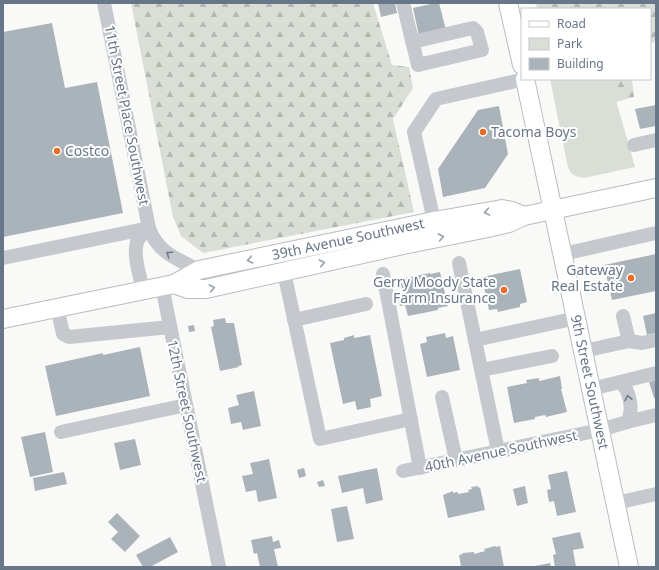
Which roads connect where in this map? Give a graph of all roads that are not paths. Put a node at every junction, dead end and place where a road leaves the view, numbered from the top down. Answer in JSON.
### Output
{"nodes":[{"id":1,"x":104,"y":3,"type":"edge"},
{"id":2,"x":403,"y":3,"type":"edge"},
{"id":3,"x":508,"y":3,"type":"edge"},
{"id":4,"x":412,"y":42,"type":"junction"},
{"id":5,"x":521,"y":61,"type":"edge"},
{"id":6,"x":521,"y":80,"type":"edge"},
{"id":7,"x":525,"y":80,"type":"edge"},
{"id":8,"x":656,"y":140,"type":"edge"},
{"id":9,"x":634,"y":145,"type":"dead end"},
{"id":10,"x":656,"y":188,"type":"edge"},
{"id":11,"x":554,"y":210,"type":"junction"},
{"id":12,"x":524,"y":216,"type":"junction"},
{"id":13,"x":434,"y":221,"type":"junction"},
{"id":14,"x":149,"y":228,"type":"junction"},
{"id":15,"x":656,"y":233,"type":"edge"},
{"id":16,"x":563,"y":254,"type":"junction"},
{"id":17,"x":3,"y":258,"type":"edge"},
{"id":18,"x":459,"y":262,"type":"dead end"},
{"id":19,"x":199,"y":270,"type":"junction"},
{"id":20,"x":284,"y":272,"type":"junction"},
{"id":21,"x":384,"y":274,"type":"dead end"},
{"id":22,"x":168,"y":285,"type":"junction"},
{"id":23,"x":143,"y":290,"type":"junction"},
{"id":24,"x":366,"y":304,"type":"dead end"},
{"id":25,"x":57,"y":307,"type":"junction"},
{"id":26,"x":623,"y":316,"type":"dead end"},
{"id":27,"x":577,"y":318,"type":"junction"},
{"id":28,"x":3,"y":319,"type":"edge"},
{"id":29,"x":294,"y":320,"type":"junction"},
{"id":30,"x":170,"y":327,"type":"junction"},
{"id":31,"x":475,"y":340,"type":"junction"},
{"id":32,"x":656,"y":340,"type":"edge"},
{"id":33,"x":629,"y":341,"type":"junction"},
{"id":34,"x":584,"y":351,"type":"junction"},
{"id":35,"x":552,"y":356,"type":"dead end"},
{"id":36,"x":481,"y":370,"type":"junction"},
{"id":37,"x":656,"y":373,"type":"edge"},
{"id":38,"x":620,"y":382,"type":"junction"},
{"id":39,"x":592,"y":388,"type":"junction"},
{"id":40,"x":442,"y":397,"type":"dead end"},
{"id":41,"x":186,"y":404,"type":"junction"},
{"id":42,"x":656,"y":415,"type":"edge"},
{"id":43,"x":411,"y":419,"type":"junction"},
{"id":44,"x":627,"y":422,"type":"junction"},
{"id":45,"x":600,"y":430,"type":"junction"},
{"id":46,"x":61,"y":432,"type":"dead end"},
{"id":47,"x":498,"y":452,"type":"junction"},
{"id":48,"x":456,"y":460,"type":"junction"},
{"id":49,"x":420,"y":468,"type":"junction"},
{"id":50,"x":403,"y":471,"type":"dead end"},
{"id":51,"x":656,"y":494,"type":"edge"},
{"id":52,"x":616,"y":503,"type":"junction"},
{"id":53,"x":220,"y":567,"type":"edge"},
{"id":54,"x":629,"y":567,"type":"edge"}],
"edges":[{"from":1,"to":14,"type":"street","name":"11th Street Place Southwest"},
{"from":2,"to":4,"type":"street"},
{"from":3,"to":5,"type":"main road"},
{"from":4,"to":4,"type":"street"},
{"from":6,"to":13,"type":"street"},
{"from":7,"to":11,"type":"main road","name":"9th Street Southwest"},
{"from":8,"to":9,"type":"street"},
{"from":10,"to":11,"type":"main road","name":"39th Avenue Southwest"},
{"from":11,"to":12,"type":"main road","name":"39th Avenue Southwest"},
{"from":11,"to":16,"type":"main road","name":"9th Street Southwest"},
{"from":12,"to":13,"type":"main road","name":"39th Avenue Southwest","one_way":true},
{"from":20,"to":12,"type":"main road","name":"39th Avenue Southwest","one_way":true},
{"from":13,"to":19,"type":"main road","name":"39th Avenue Southwest","one_way":true},
{"from":14,"to":17,"type":"street"},
{"from":19,"to":14,"type":"street","name":"11th Street Place Southwest","one_way":true},
{"from":14,"to":23,"type":"street"},
{"from":15,"to":16,"type":"street"},
{"from":16,"to":27,"type":"main road","name":"9th Street Southwest"},
{"from":18,"to":31,"type":"street"},
{"from":19,"to":22,"type":"main road","name":"39th Avenue Southwest"},
{"from":22,"to":20,"type":"main road","name":"39th Avenue Southwest","one_way":true},
{"from":20,"to":29,"type":"street"},
{"from":21,"to":43,"type":"street"},
{"from":22,"to":23,"type":"main road","name":"39th Avenue Southwest"},
{"from":22,"to":30,"type":"street","name":"12th Street Southwest"},
{"from":23,"to":25,"type":"main road","name":"39th Avenue Southwest"},
{"from":24,"to":29,"type":"street"},
{"from":25,"to":28,"type":"main road","name":"39th Avenue Southwest"},
{"from":25,"to":30,"type":"street"},
{"from":26,"to":33,"type":"street"},
{"from":27,"to":31,"type":"street"},
{"from":27,"to":34,"type":"main road","name":"9th Street Southwest"},
{"from":29,"to":43,"type":"street"},
{"from":30,"to":41,"type":"street","name":"12th Street Southwest"},
{"from":31,"to":36,"type":"street"},
{"from":32,"to":33,"type":"street"},
{"from":33,"to":34,"type":"street"},
{"from":34,"to":39,"type":"main road","name":"9th Street Southwest"},
{"from":35,"to":36,"type":"street"},
{"from":36,"to":47,"type":"street"},
{"from":37,"to":38,"type":"street"},
{"from":38,"to":39,"type":"street"},
{"from":44,"to":38,"type":"street","one_way":true},
{"from":39,"to":45,"type":"main road","name":"9th Street Southwest"},
{"from":40,"to":48,"type":"street"},
{"from":41,"to":46,"type":"street"},
{"from":41,"to":53,"type":"street","name":"12th Street Southwest"},
{"from":42,"to":44,"type":"street","name":"40th Avenue Southwest"},
{"from":43,"to":49,"type":"street"},
{"from":44,"to":45,"type":"street","name":"40th Avenue Southwest"},
{"from":45,"to":47,"type":"street","name":"40th Avenue Southwest"},
{"from":45,"to":52,"type":"main road","name":"9th Street Southwest"},
{"from":47,"to":48,"type":"street","name":"40th Avenue Southwest"},
{"from":48,"to":49,"type":"street","name":"40th Avenue Southwest"},
{"from":49,"to":50,"type":"street","name":"40th Avenue Southwest"},
{"from":51,"to":52,"type":"street"},
{"from":52,"to":54,"type":"main road","name":"9th Street Southwest"}]}
